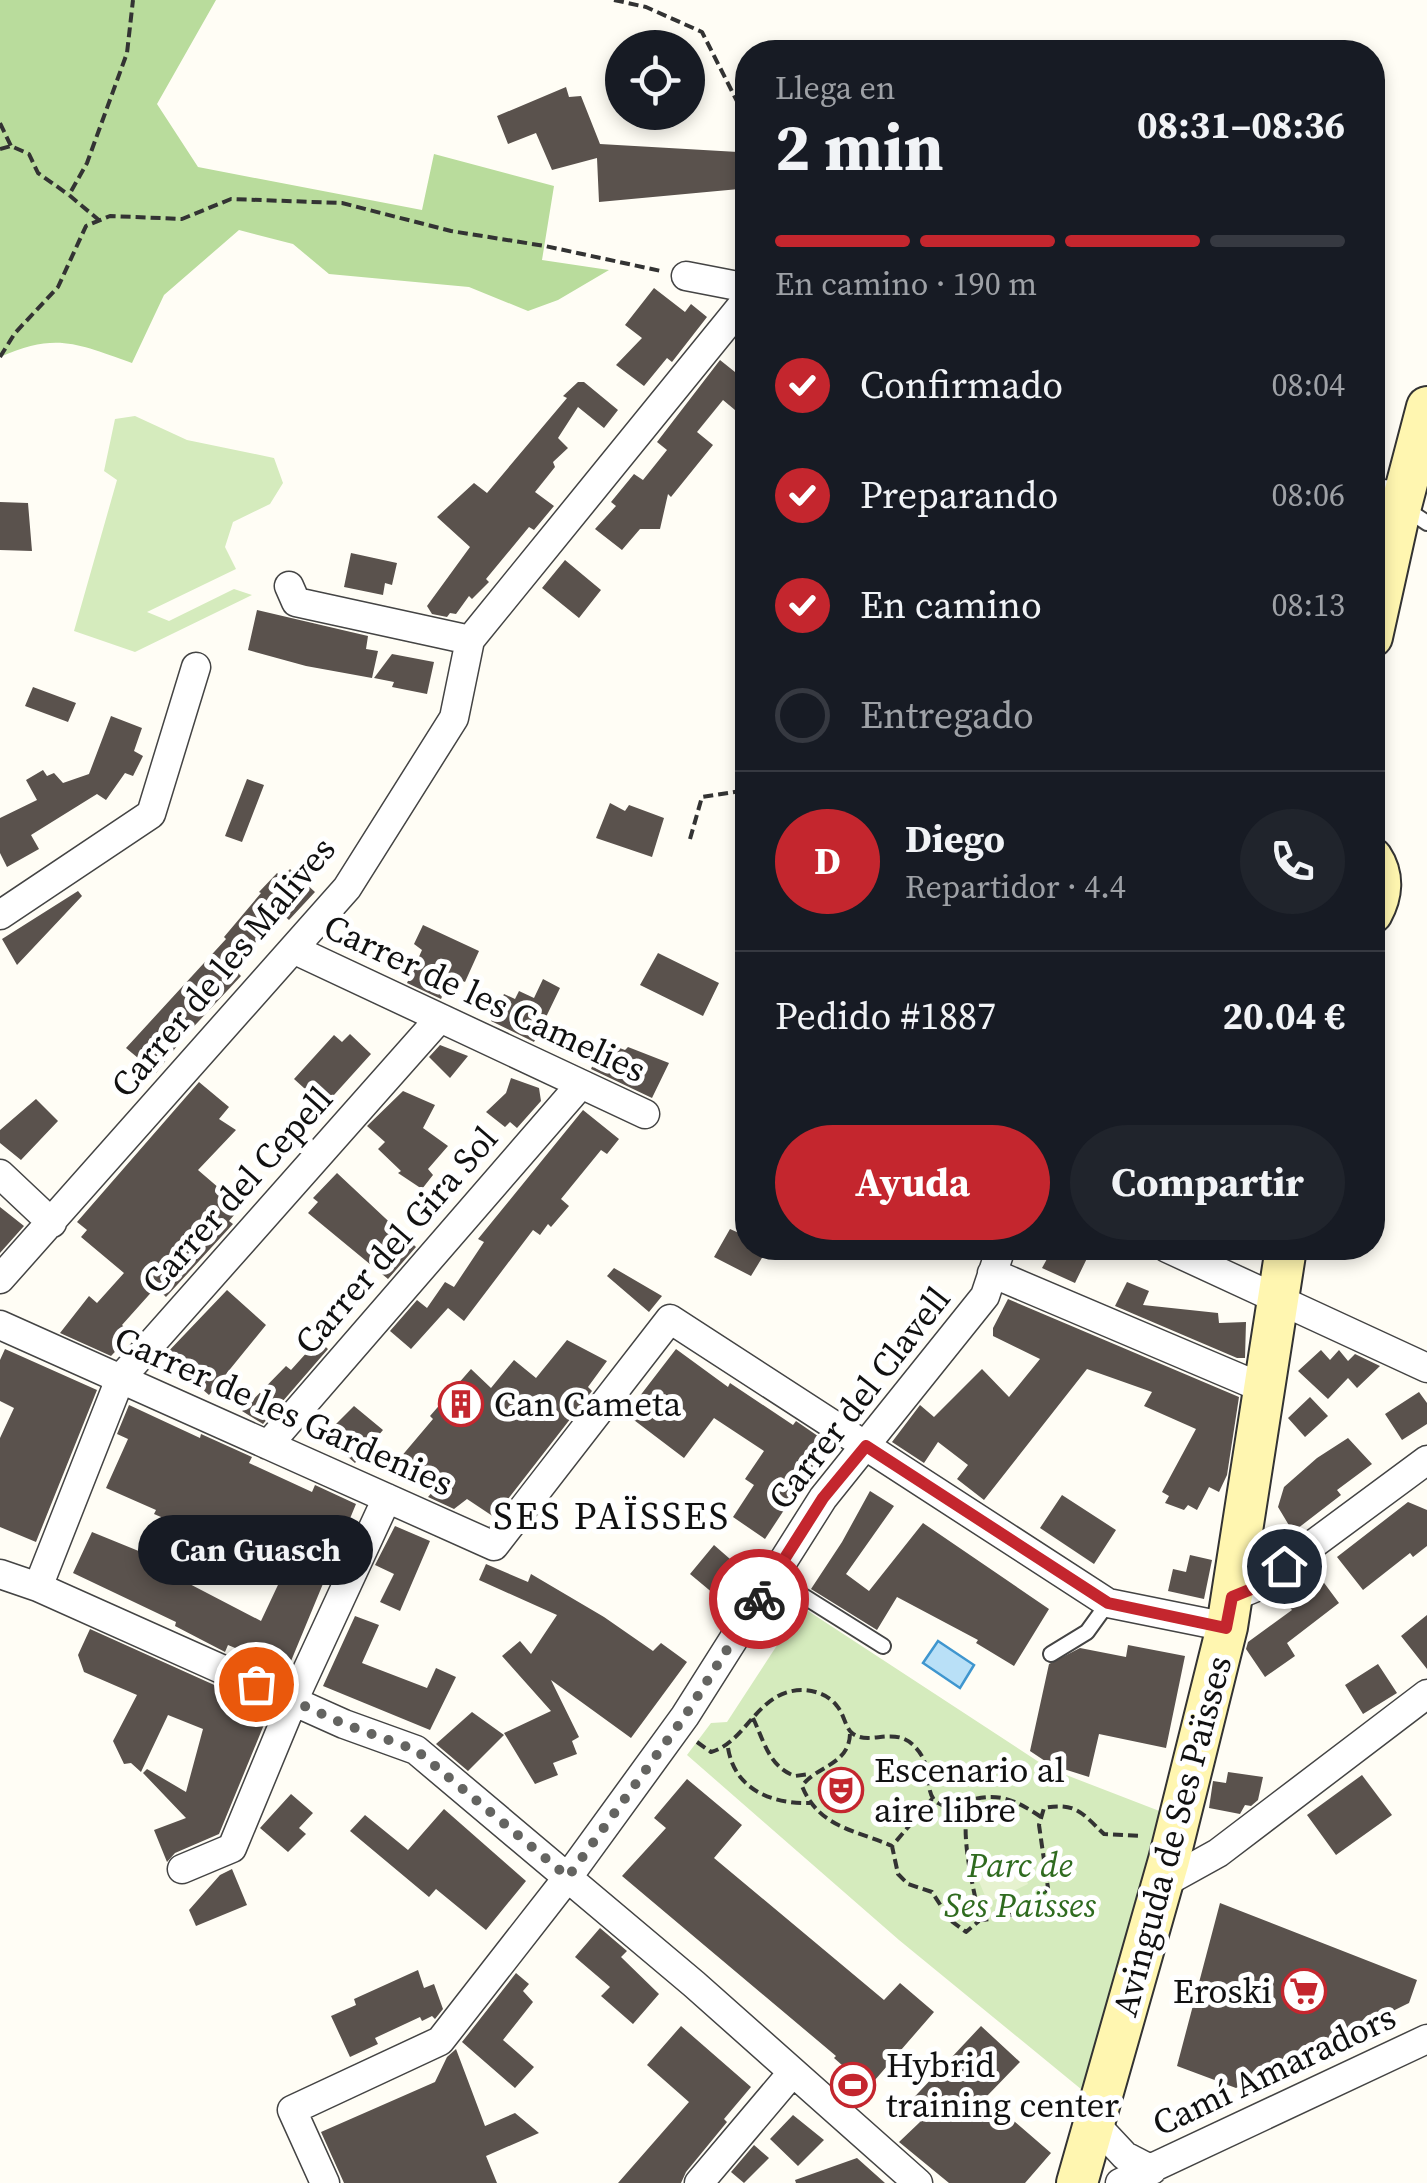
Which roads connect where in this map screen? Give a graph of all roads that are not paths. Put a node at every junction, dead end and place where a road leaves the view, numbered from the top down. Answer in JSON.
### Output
{"nodes":[{"id":1,"x":686,"y":276,"type":"road end"},
{"id":2,"x":735,"y":285,"type":"edge"},
{"id":3,"x":735,"y":314,"type":"edge"},
{"id":4,"x":1427,"y":407,"type":"edge"},
{"id":5,"x":1401,"y":504,"type":"edge"},
{"id":6,"x":1385,"y":577,"type":"edge"},
{"id":7,"x":289,"y":586,"type":"dead end"},
{"id":8,"x":470,"y":640,"type":"junction"},
{"id":9,"x":196,"y":667,"type":"dead end"},
{"id":10,"x":0,"y":915,"type":"edge"},
{"id":11,"x":293,"y":949,"type":"junction"},
{"id":12,"x":440,"y":1018,"type":"junction"},
{"id":13,"x":581,"y":1084,"type":"junction"},
{"id":14,"x":645,"y":1114,"type":"dead end"},
{"id":15,"x":0,"y":1174,"type":"edge"},
{"id":16,"x":52,"y":1222,"type":"junction"},
{"id":17,"x":997,"y":1260,"type":"edge"},
{"id":18,"x":1194,"y":1260,"type":"edge"},
{"id":19,"x":1285,"y":1260,"type":"edge"},
{"id":20,"x":0,"y":1279,"type":"edge"},
{"id":21,"x":1280,"y":1298,"type":"junction"},
{"id":22,"x":0,"y":1325,"type":"edge"},
{"id":23,"x":1427,"y":1368,"type":"edge"},
{"id":24,"x":120,"y":1379,"type":"junction"},
{"id":25,"x":1265,"y":1389,"type":"junction"},
{"id":26,"x":268,"y":1445,"type":"junction"},
{"id":27,"x":866,"y":1446,"type":"junction"},
{"id":28,"x":1420,"y":1473,"type":"edge"},
{"id":29,"x":387,"y":1498,"type":"junction"},
{"id":30,"x":0,"y":1574,"type":"edge"},
{"id":31,"x":773,"y":1577,"type":"junction"},
{"id":32,"x":38,"y":1586,"type":"junction"},
{"id":33,"x":1108,"y":1603,"type":"junction"},
{"id":34,"x":1229,"y":1612,"type":"junction"},
{"id":35,"x":882,"y":1646,"type":"dead end"},
{"id":36,"x":1051,"y":1654,"type":"dead end"},
{"id":37,"x":1427,"y":1694,"type":"edge"},
{"id":38,"x":293,"y":1701,"type":"junction"},
{"id":39,"x":182,"y":1869,"type":"dead end"},
{"id":40,"x":568,"y":1877,"type":"junction"},
{"id":41,"x":1162,"y":1884,"type":"junction"},
{"id":42,"x":1427,"y":2039,"type":"edge"},
{"id":43,"x":792,"y":2072,"type":"junction"},
{"id":44,"x":1095,"y":2124,"type":"junction"},
{"id":45,"x":1152,"y":2170,"type":"junction"},
{"id":46,"x":325,"y":2183,"type":"edge"},
{"id":47,"x":699,"y":2183,"type":"edge"},
{"id":48,"x":918,"y":2183,"type":"edge"},
{"id":49,"x":1077,"y":2183,"type":"edge"},
{"id":50,"x":1120,"y":2183,"type":"edge"}],
"edges":[{"from":1,"to":2,"type":"street"},
{"from":3,"to":8,"type":"street","name":"Carrer de les Malives"},
{"from":4,"to":5,"type":"main road"},
{"from":5,"to":6,"type":"main road"},
{"from":7,"to":8,"type":"street"},
{"from":8,"to":11,"type":"street","name":"Carrer de les Malives"},
{"from":9,"to":10,"type":"street"},
{"from":11,"to":12,"type":"street","name":"Carrer de les Camelies"},
{"from":11,"to":16,"type":"street","name":"Carrer de les Malives"},
{"from":12,"to":13,"type":"street","name":"Carrer de les Camelies"},
{"from":12,"to":24,"type":"street","name":"Carrer del Cepell"},
{"from":13,"to":14,"type":"street","name":"Carrer de les Camelies"},
{"from":13,"to":26,"type":"street","name":"Carrer del Gira Sol"},
{"from":15,"to":16,"type":"street"},
{"from":16,"to":20,"type":"street","name":"Carrer de les Malives"},
{"from":17,"to":25,"type":"street"},
{"from":17,"to":27,"type":"street","name":"Carrer del Clavell"},
{"from":18,"to":21,"type":"street"},
{"from":19,"to":21,"type":"main road","name":"Avinguda de Ses Païsses"},
{"from":21,"to":23,"type":"street"},
{"from":21,"to":25,"type":"main road","name":"Avinguda de Ses Païsses"},
{"from":22,"to":24,"type":"street","name":"Carrer de les Gardenies"},
{"from":24,"to":26,"type":"street","name":"Carrer de les Gardenies"},
{"from":24,"to":32,"type":"street","name":"Carrer del Cepell"},
{"from":25,"to":34,"type":"main road","name":"Avinguda de Ses Païsses"},
{"from":26,"to":29,"type":"street","name":"Carrer de les Gardenies"},
{"from":27,"to":29,"type":"street","name":"Carrer de les Gardenies"},
{"from":27,"to":31,"type":"street","name":"Carrer del Clavell"},
{"from":27,"to":33,"type":"street"},
{"from":28,"to":34,"type":"street"},
{"from":29,"to":38,"type":"street"},
{"from":30,"to":32,"type":"street"},
{"from":31,"to":35,"type":"lane"},
{"from":31,"to":40,"type":"street","name":"Carrer del Clavell"},
{"from":32,"to":38,"type":"street"},
{"from":33,"to":34,"type":"street"},
{"from":33,"to":36,"type":"lane"},
{"from":34,"to":41,"type":"main road","name":"Avinguda de Ses Païsses"},
{"from":37,"to":41,"type":"street"},
{"from":38,"to":39,"type":"street"},
{"from":38,"to":40,"type":"street"},
{"from":40,"to":43,"type":"street"},
{"from":40,"to":46,"type":"street","name":"Carrer del Clavell"},
{"from":41,"to":44,"type":"main road","name":"Avinguda de Ses Païsses"},
{"from":42,"to":45,"type":"street","name":"Camí Amaradors"},
{"from":43,"to":47,"type":"street"},
{"from":43,"to":48,"type":"street"},
{"from":44,"to":45,"type":"street","name":"Camí Amaradors"},
{"from":44,"to":49,"type":"main road","name":"Avinguda de Ses Païsses"},
{"from":45,"to":50,"type":"street","name":"Camí Amaradors"}]}
